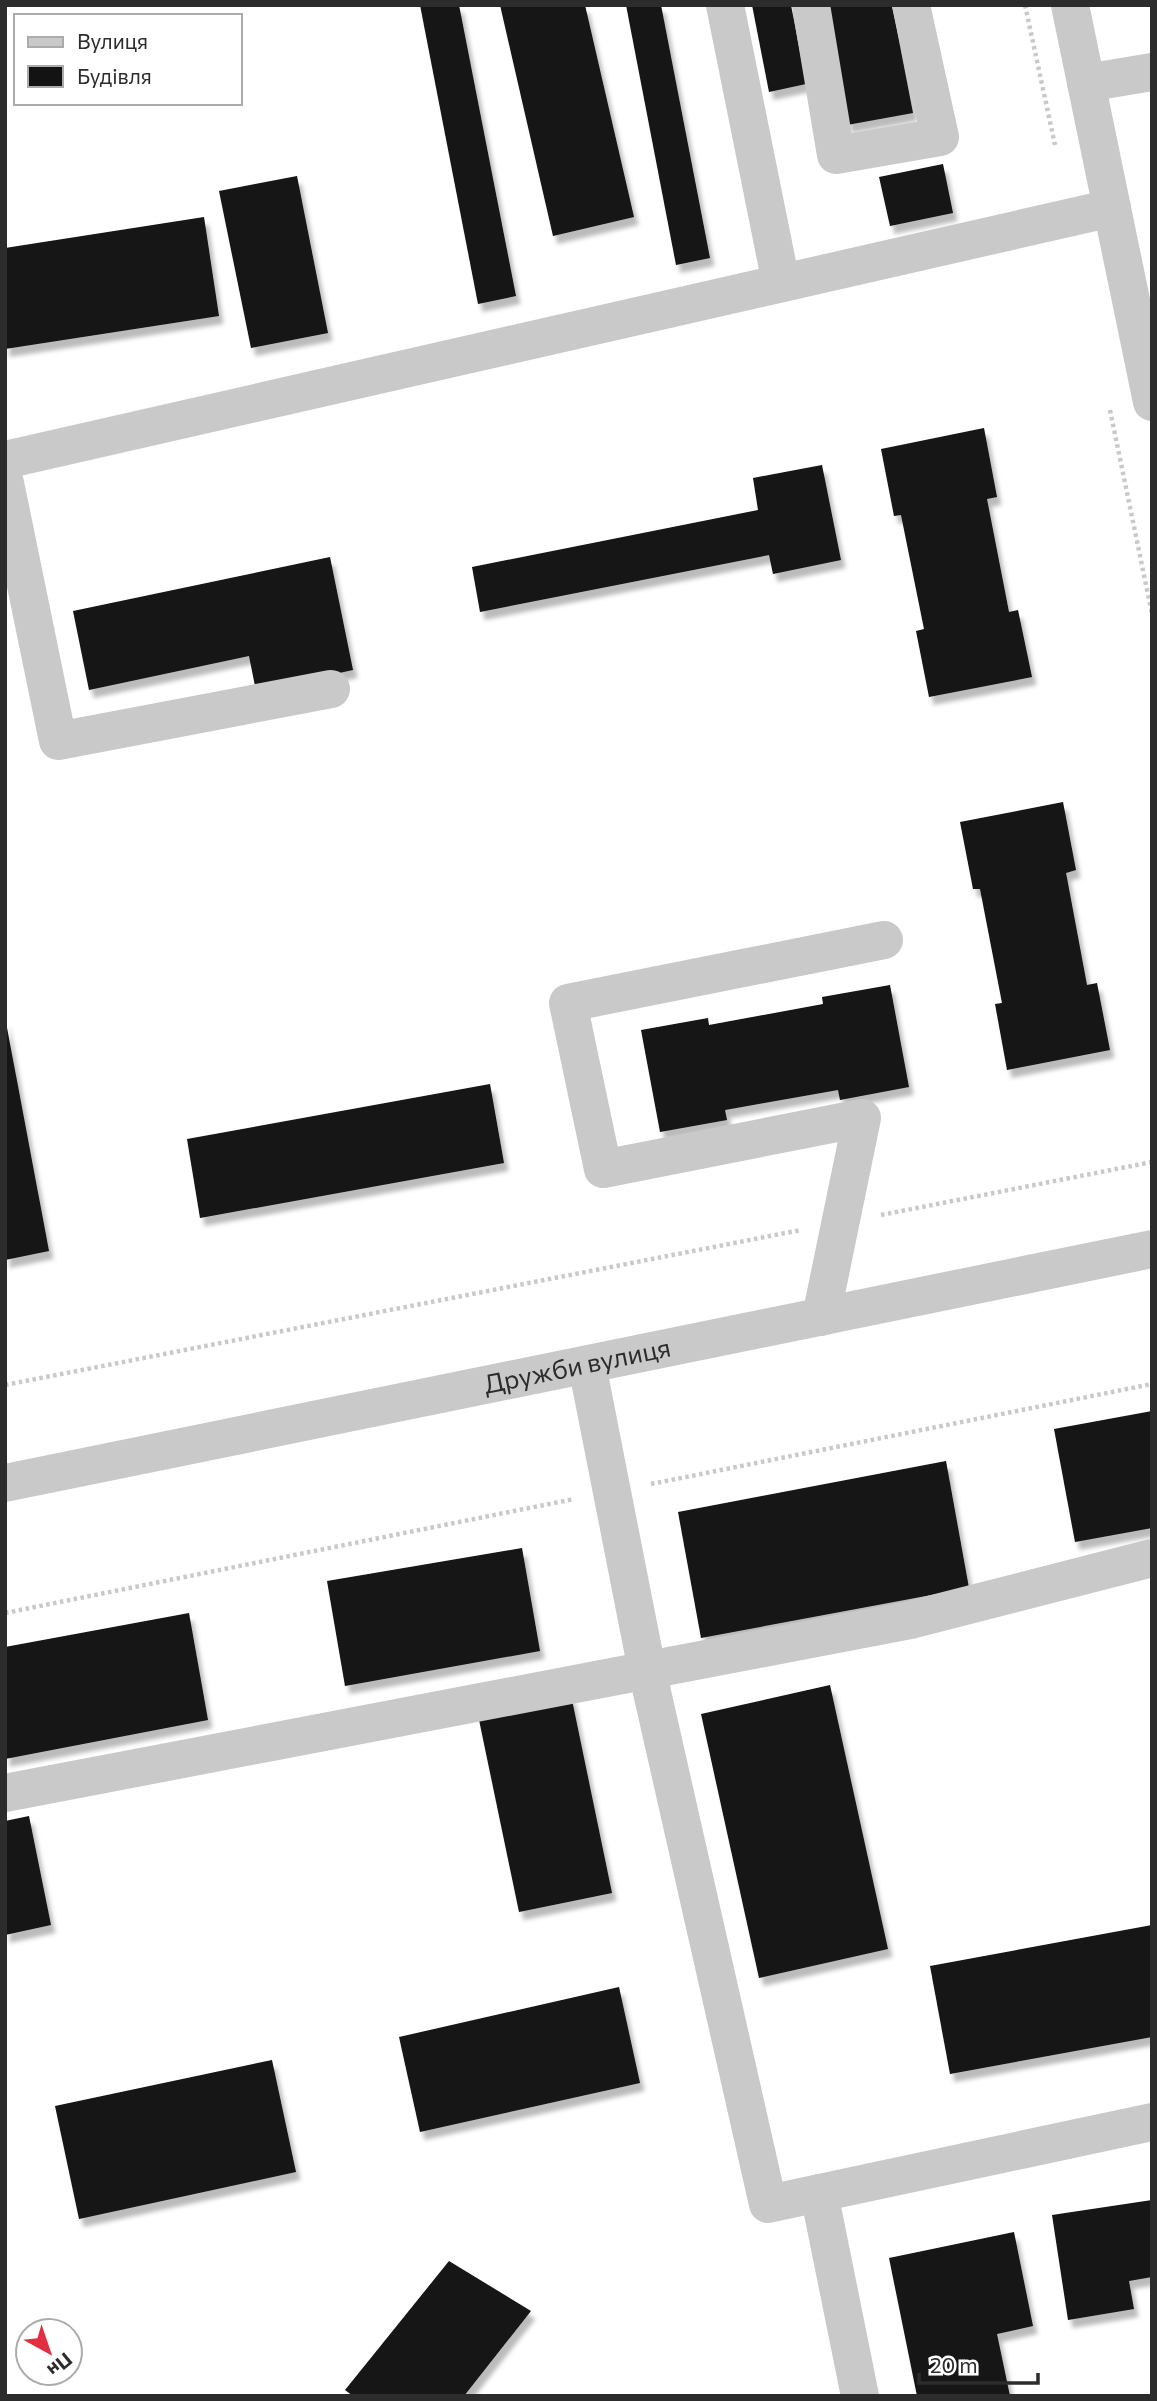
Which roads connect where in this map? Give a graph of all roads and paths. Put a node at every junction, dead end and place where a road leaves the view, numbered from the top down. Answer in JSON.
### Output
{"nodes":[{"id":1,"x":725,"y":5,"type":"edge"},
{"id":2,"x":811,"y":5,"type":"edge"},
{"id":3,"x":911,"y":5,"type":"edge"},
{"id":4,"x":1070,"y":5,"type":"edge"},
{"id":5,"x":1152,"y":72,"type":"edge"},
{"id":6,"x":1086,"y":83,"type":"junction"},
{"id":7,"x":1112,"y":208,"type":"junction"},
{"id":8,"x":781,"y":283,"type":"junction"},
{"id":9,"x":1150,"y":385,"type":"edge"},
{"id":10,"x":5,"y":460,"type":"edge"},
{"id":11,"x":5,"y":484,"type":"edge"},
{"id":12,"x":331,"y":689,"type":"dead end"},
{"id":13,"x":884,"y":940,"type":"dead end"},
{"id":14,"x":1152,"y":1162,"type":"edge"},
{"id":15,"x":841,"y":1222,"type":"junction"},
{"id":16,"x":1152,"y":1249,"type":"edge"},
{"id":17,"x":821,"y":1317,"type":"junction"},
{"id":18,"x":587,"y":1365,"type":"junction"},
{"id":19,"x":5,"y":1385,"type":"edge"},
{"id":20,"x":5,"y":1483,"type":"edge"},
{"id":21,"x":1152,"y":1558,"type":"edge"},
{"id":22,"x":647,"y":1671,"type":"junction"},
{"id":23,"x":5,"y":1793,"type":"edge"},
{"id":24,"x":1152,"y":2122,"type":"edge"},
{"id":25,"x":819,"y":2193,"type":"junction"},
{"id":26,"x":860,"y":2396,"type":"edge"}],
"edges":[{"from":1,"to":8,"type":"street"},
{"from":2,"to":3,"type":"street"},
{"from":4,"to":6,"type":"street"},
{"from":5,"to":6,"type":"street"},
{"from":6,"to":7,"type":"street"},
{"from":7,"to":8,"type":"street"},
{"from":7,"to":9,"type":"street"},
{"from":8,"to":10,"type":"street"},
{"from":11,"to":12,"type":"street"},
{"from":13,"to":15,"type":"street"},
{"from":14,"to":15,"type":"path"},
{"from":15,"to":17,"type":"street"},
{"from":15,"to":19,"type":"path"},
{"from":16,"to":17,"type":"street","name":"Дружби вулиця"},
{"from":17,"to":18,"type":"street","name":"Дружби вулиця"},
{"from":18,"to":20,"type":"street","name":"Дружби вулиця"},
{"from":18,"to":22,"type":"street"},
{"from":21,"to":22,"type":"street"},
{"from":22,"to":23,"type":"street"},
{"from":22,"to":25,"type":"street"},
{"from":24,"to":25,"type":"street"},
{"from":25,"to":26,"type":"street"}]}
